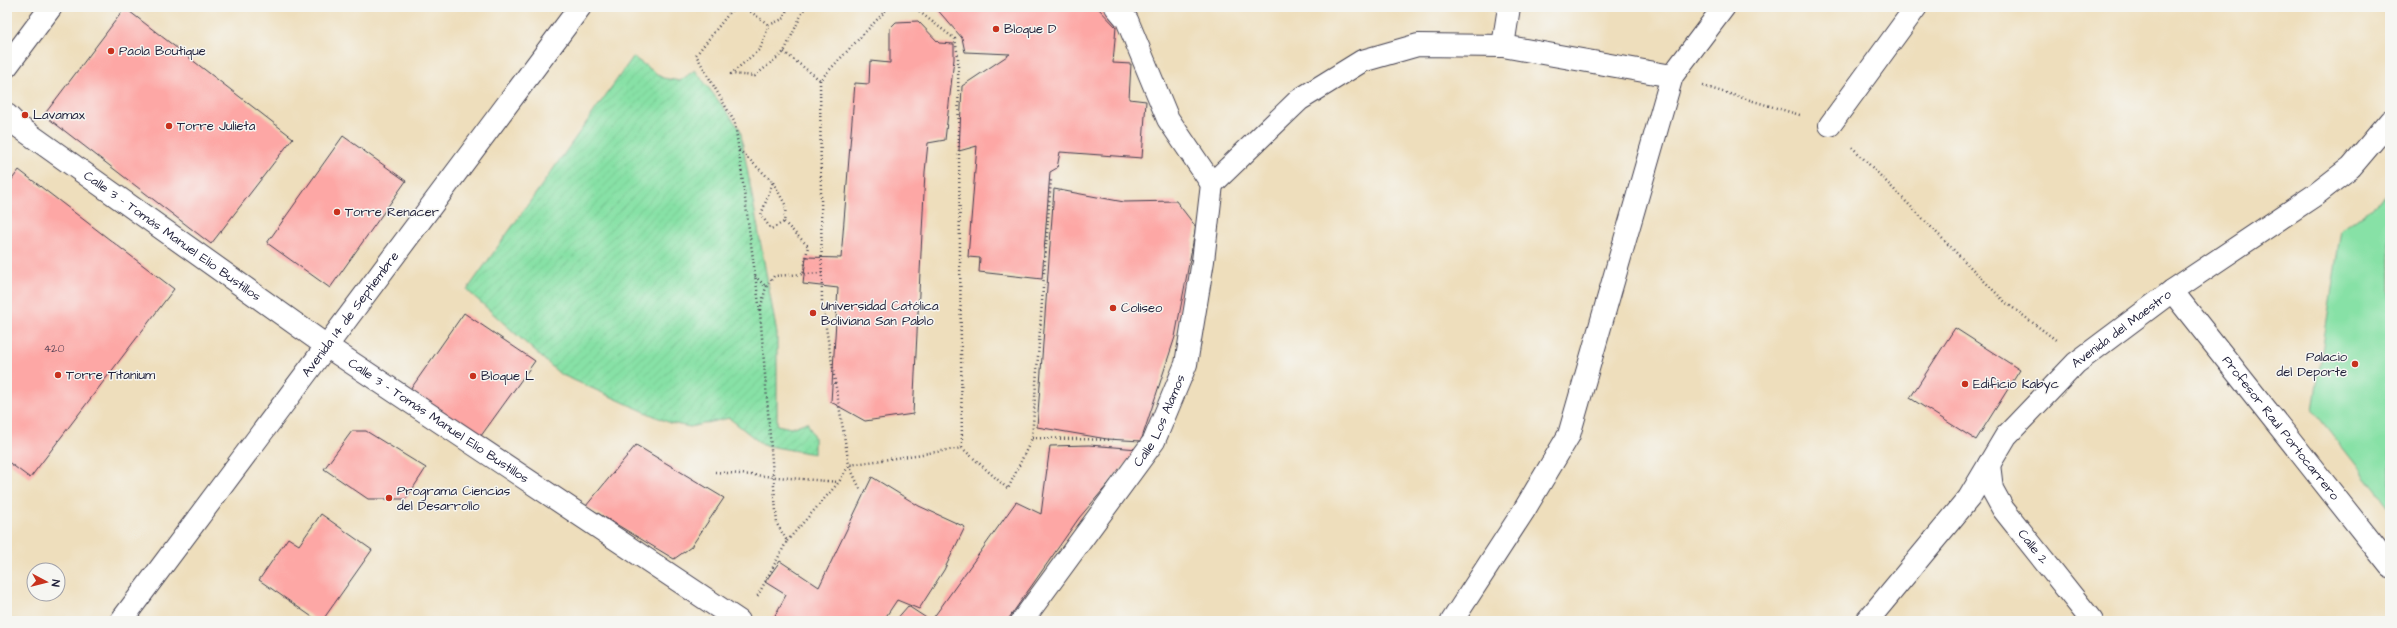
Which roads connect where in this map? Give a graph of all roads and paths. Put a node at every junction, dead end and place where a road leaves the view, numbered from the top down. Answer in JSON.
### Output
{"nodes":[{"id":1,"x":51,"y":7,"type":"edge"},
{"id":2,"x":580,"y":7,"type":"edge"},
{"id":3,"x":734,"y":7,"type":"edge"},
{"id":4,"x":744,"y":7,"type":"edge"},
{"id":5,"x":787,"y":7,"type":"edge"},
{"id":6,"x":805,"y":7,"type":"edge"},
{"id":7,"x":889,"y":7,"type":"edge"},
{"id":8,"x":913,"y":7,"type":"edge"},
{"id":9,"x":1116,"y":7,"type":"edge"},
{"id":10,"x":1509,"y":7,"type":"edge"},
{"id":11,"x":1724,"y":7,"type":"edge"},
{"id":12,"x":1916,"y":7,"type":"edge"},
{"id":13,"x":769,"y":25,"type":"junction"},
{"id":14,"x":1503,"y":46,"type":"junction"},
{"id":15,"x":784,"y":52,"type":"junction"},
{"id":16,"x":7,"y":66,"type":"edge"},
{"id":17,"x":1672,"y":76,"type":"junction"},
{"id":18,"x":820,"y":80,"type":"junction"},
{"id":19,"x":7,"y":115,"type":"edge"},
{"id":20,"x":2390,"y":121,"type":"edge"},
{"id":21,"x":1830,"y":125,"type":"junction"},
{"id":22,"x":739,"y":149,"type":"junction"},
{"id":23,"x":1051,"y":179,"type":"dead end"},
{"id":24,"x":774,"y":182,"type":"junction"},
{"id":25,"x":1212,"y":184,"type":"junction"},
{"id":26,"x":784,"y":222,"type":"junction"},
{"id":27,"x":822,"y":273,"type":"junction"},
{"id":28,"x":803,"y":274,"type":"junction"},
{"id":29,"x":755,"y":276,"type":"junction"},
{"id":30,"x":766,"y":287,"type":"junction"},
{"id":31,"x":2172,"y":291,"type":"junction"},
{"id":32,"x":760,"y":312,"type":"junction"},
{"id":33,"x":328,"y":347,"type":"junction"},
{"id":34,"x":2076,"y":363,"type":"junction"},
{"id":35,"x":1032,"y":438,"type":"junction"},
{"id":36,"x":1154,"y":441,"type":"junction"},
{"id":37,"x":962,"y":448,"type":"junction"},
{"id":38,"x":1989,"y":464,"type":"junction"},
{"id":39,"x":849,"y":466,"type":"junction"},
{"id":40,"x":715,"y":472,"type":"dead end"},
{"id":41,"x":839,"y":482,"type":"junction"},
{"id":42,"x":860,"y":489,"type":"dead end"},
{"id":43,"x":787,"y":541,"type":"junction"},
{"id":44,"x":2390,"y":566,"type":"edge"},
{"id":45,"x":754,"y":601,"type":"dead end"},
{"id":46,"x":121,"y":621,"type":"edge"},
{"id":47,"x":739,"y":621,"type":"edge"},
{"id":48,"x":1022,"y":621,"type":"edge"},
{"id":49,"x":1452,"y":621,"type":"edge"},
{"id":50,"x":1867,"y":621,"type":"edge"},
{"id":51,"x":2092,"y":621,"type":"edge"}],
"edges":[{"from":1,"to":16,"type":"street"},
{"from":2,"to":33,"type":"street","name":"Avenida 14 de Septiembre"},
{"from":3,"to":22,"type":"path"},
{"from":4,"to":13,"type":"path"},
{"from":5,"to":13,"type":"path"},
{"from":6,"to":15,"type":"path"},
{"from":7,"to":18,"type":"path"},
{"from":8,"to":37,"type":"path"},
{"from":9,"to":25,"type":"street"},
{"from":10,"to":14,"type":"street"},
{"from":11,"to":17,"type":"street"},
{"from":12,"to":21,"type":"street"},
{"from":13,"to":15,"type":"path"},
{"from":14,"to":17,"type":"street"},
{"from":14,"to":25,"type":"street"},
{"from":15,"to":18,"type":"path"},
{"from":17,"to":21,"type":"path"},
{"from":17,"to":49,"type":"street"},
{"from":18,"to":27,"type":"path"},
{"from":19,"to":33,"type":"street","name":"Calle 3 - Tomás Manuel Elio Bustillos"},
{"from":20,"to":31,"type":"street","name":"Avenida del Maestro"},
{"from":21,"to":34,"type":"path"},
{"from":22,"to":24,"type":"path"},
{"from":22,"to":29,"type":"path"},
{"from":23,"to":35,"type":"path"},
{"from":24,"to":26,"type":"path"},
{"from":24,"to":26,"type":"path"},
{"from":25,"to":36,"type":"street","name":"Calle Los Alamos"},
{"from":26,"to":28,"type":"path"},
{"from":27,"to":28,"type":"path"},
{"from":27,"to":39,"type":"path"},
{"from":28,"to":30,"type":"path"},
{"from":29,"to":30,"type":"path"},
{"from":29,"to":32,"type":"path"},
{"from":30,"to":32,"type":"path"},
{"from":31,"to":34,"type":"street","name":"Avenida del Maestro"},
{"from":31,"to":44,"type":"street","name":"Profesor Raul Portocarrero"},
{"from":32,"to":43,"type":"path"},
{"from":33,"to":46,"type":"street","name":"Avenida 14 de Septiembre"},
{"from":33,"to":47,"type":"street","name":"Calle 3 - Tomás Manuel Elio Bustillos"},
{"from":34,"to":38,"type":"street","name":"Avenida del Maestro"},
{"from":35,"to":36,"type":"path"},
{"from":35,"to":37,"type":"path"},
{"from":36,"to":48,"type":"street","name":"Calle Los Alamos"},
{"from":37,"to":39,"type":"path"},
{"from":38,"to":50,"type":"street","name":"Avenida del Maestro"},
{"from":38,"to":51,"type":"street","name":"Calle 2"},
{"from":39,"to":41,"type":"path"},
{"from":39,"to":42,"type":"path"},
{"from":40,"to":41,"type":"path","bridge":true},
{"from":41,"to":43,"type":"path"},
{"from":43,"to":45,"type":"path"}]}
